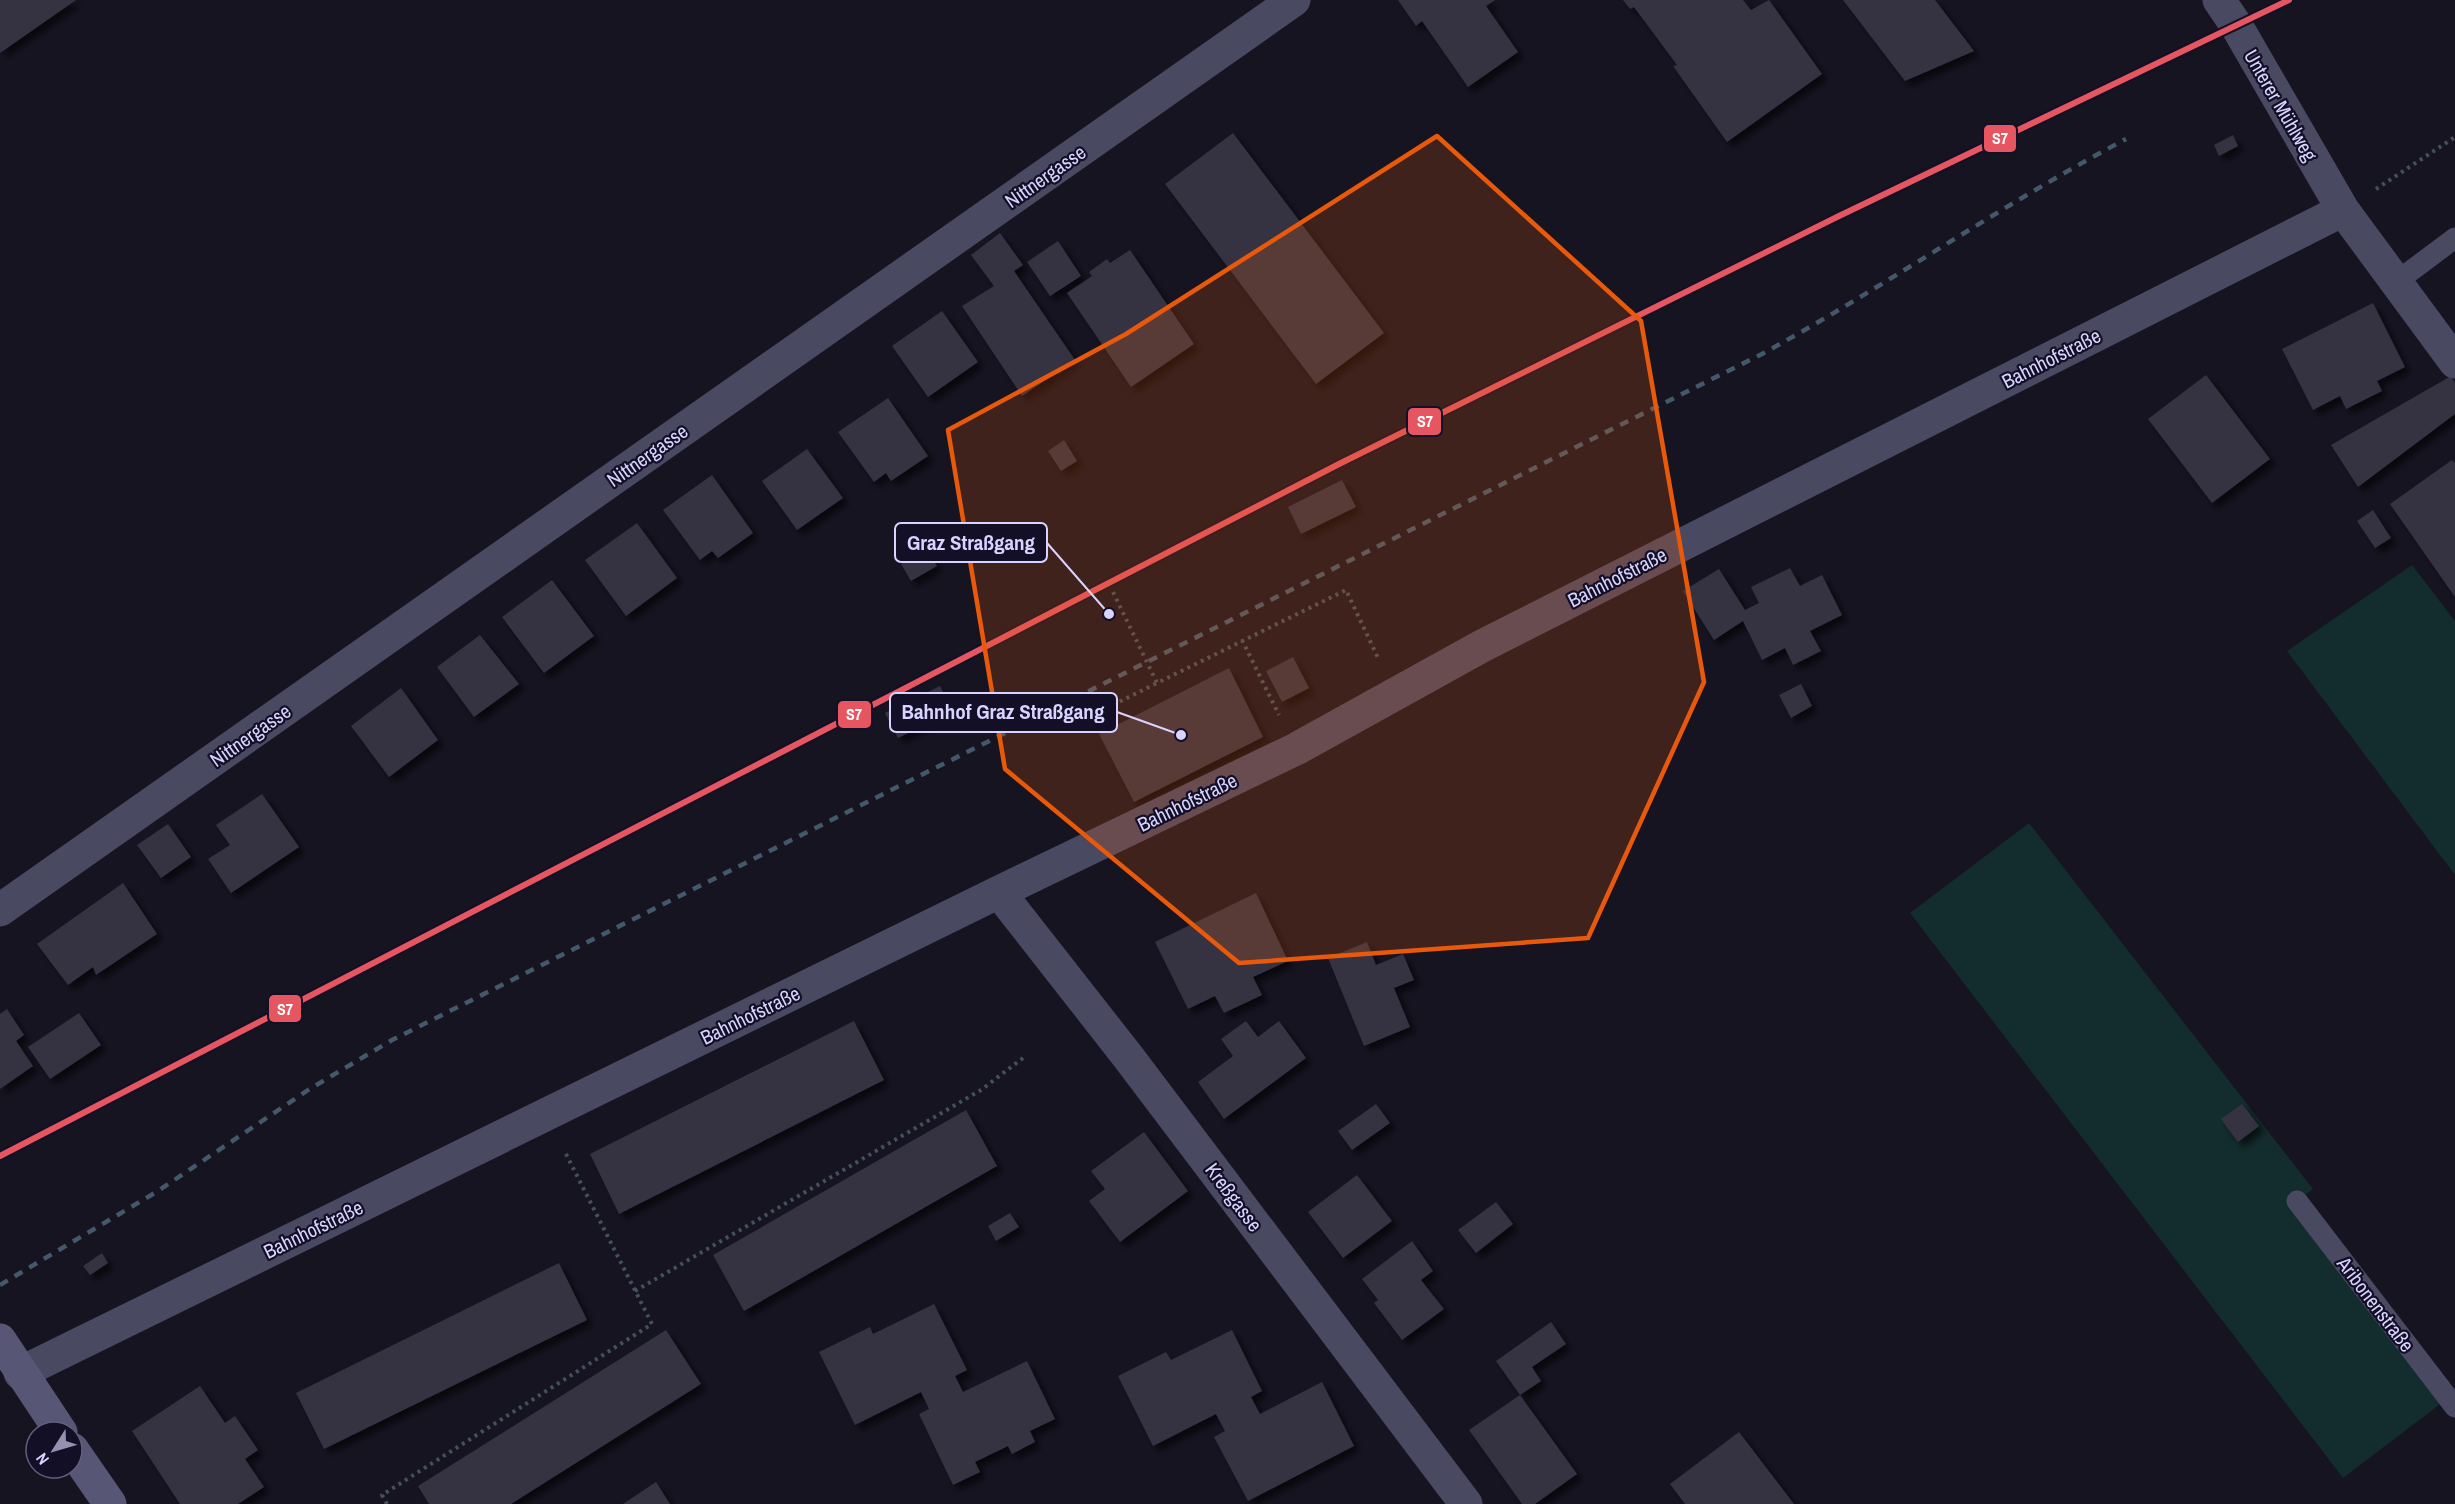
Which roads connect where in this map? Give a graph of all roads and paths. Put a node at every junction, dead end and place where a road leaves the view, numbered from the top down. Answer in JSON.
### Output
{"nodes":[{"id":1,"x":1294,"y":0,"type":"edge"},
{"id":2,"x":2219,"y":0,"type":"edge"},
{"id":3,"x":2455,"y":137,"type":"edge"},
{"id":4,"x":2343,"y":210,"type":"junction"},
{"id":5,"x":2455,"y":238,"type":"edge"},
{"id":6,"x":2396,"y":282,"type":"junction"},
{"id":7,"x":2455,"y":362,"type":"edge"},
{"id":8,"x":1113,"y":592,"type":"dead end"},
{"id":9,"x":1242,"y":640,"type":"junction"},
{"id":10,"x":1157,"y":683,"type":"junction"},
{"id":11,"x":1396,"y":696,"type":"junction"},
{"id":12,"x":1093,"y":715,"type":"dead end"},
{"id":13,"x":1296,"y":749,"type":"junction"},
{"id":14,"x":999,"y":892,"type":"junction"},
{"id":15,"x":0,"y":910,"type":"edge"},
{"id":16,"x":1023,"y":1058,"type":"dead end"},
{"id":17,"x":546,"y":1114,"type":"junction"},
{"id":18,"x":2297,"y":1201,"type":"dead end"},
{"id":19,"x":635,"y":1291,"type":"junction"},
{"id":20,"x":0,"y":1340,"type":"edge"},
{"id":21,"x":20,"y":1373,"type":"junction"},
{"id":22,"x":2455,"y":1407,"type":"edge"},
{"id":23,"x":53,"y":1420,"type":"edge"},
{"id":24,"x":84,"y":1466,"type":"edge"},
{"id":25,"x":110,"y":1504,"type":"edge"},
{"id":26,"x":387,"y":1504,"type":"edge"},
{"id":27,"x":1466,"y":1504,"type":"edge"}],
"edges":[{"from":1,"to":15,"type":"street","name":"Nittnergasse"},
{"from":2,"to":4,"type":"street","name":"Unterer Mühlweg"},
{"from":3,"to":4,"type":"path"},
{"from":4,"to":6,"type":"street"},
{"from":4,"to":11,"type":"street","name":"Bahnhofstraße"},
{"from":5,"to":6,"type":"lane"},
{"from":6,"to":7,"type":"street"},
{"from":8,"to":10,"type":"path"},
{"from":9,"to":10,"type":"path"},
{"from":9,"to":11,"type":"path"},
{"from":9,"to":13,"type":"path"},
{"from":10,"to":12,"type":"path"},
{"from":11,"to":13,"type":"street","name":"Bahnhofstraße"},
{"from":13,"to":14,"type":"street","name":"Bahnhofstraße"},
{"from":14,"to":17,"type":"street","name":"Bahnhofstraße"},
{"from":14,"to":27,"type":"street","name":"Kreßgasse"},
{"from":16,"to":19,"type":"path"},
{"from":17,"to":19,"type":"path"},
{"from":17,"to":21,"type":"street","name":"Bahnhofstraße"},
{"from":18,"to":22,"type":"lane","name":"Aribonenstraße"},
{"from":19,"to":26,"type":"path"},
{"from":20,"to":21,"type":"main road"},
{"from":21,"to":23,"type":"main road"},
{"from":24,"to":25,"type":"main road"}]}
